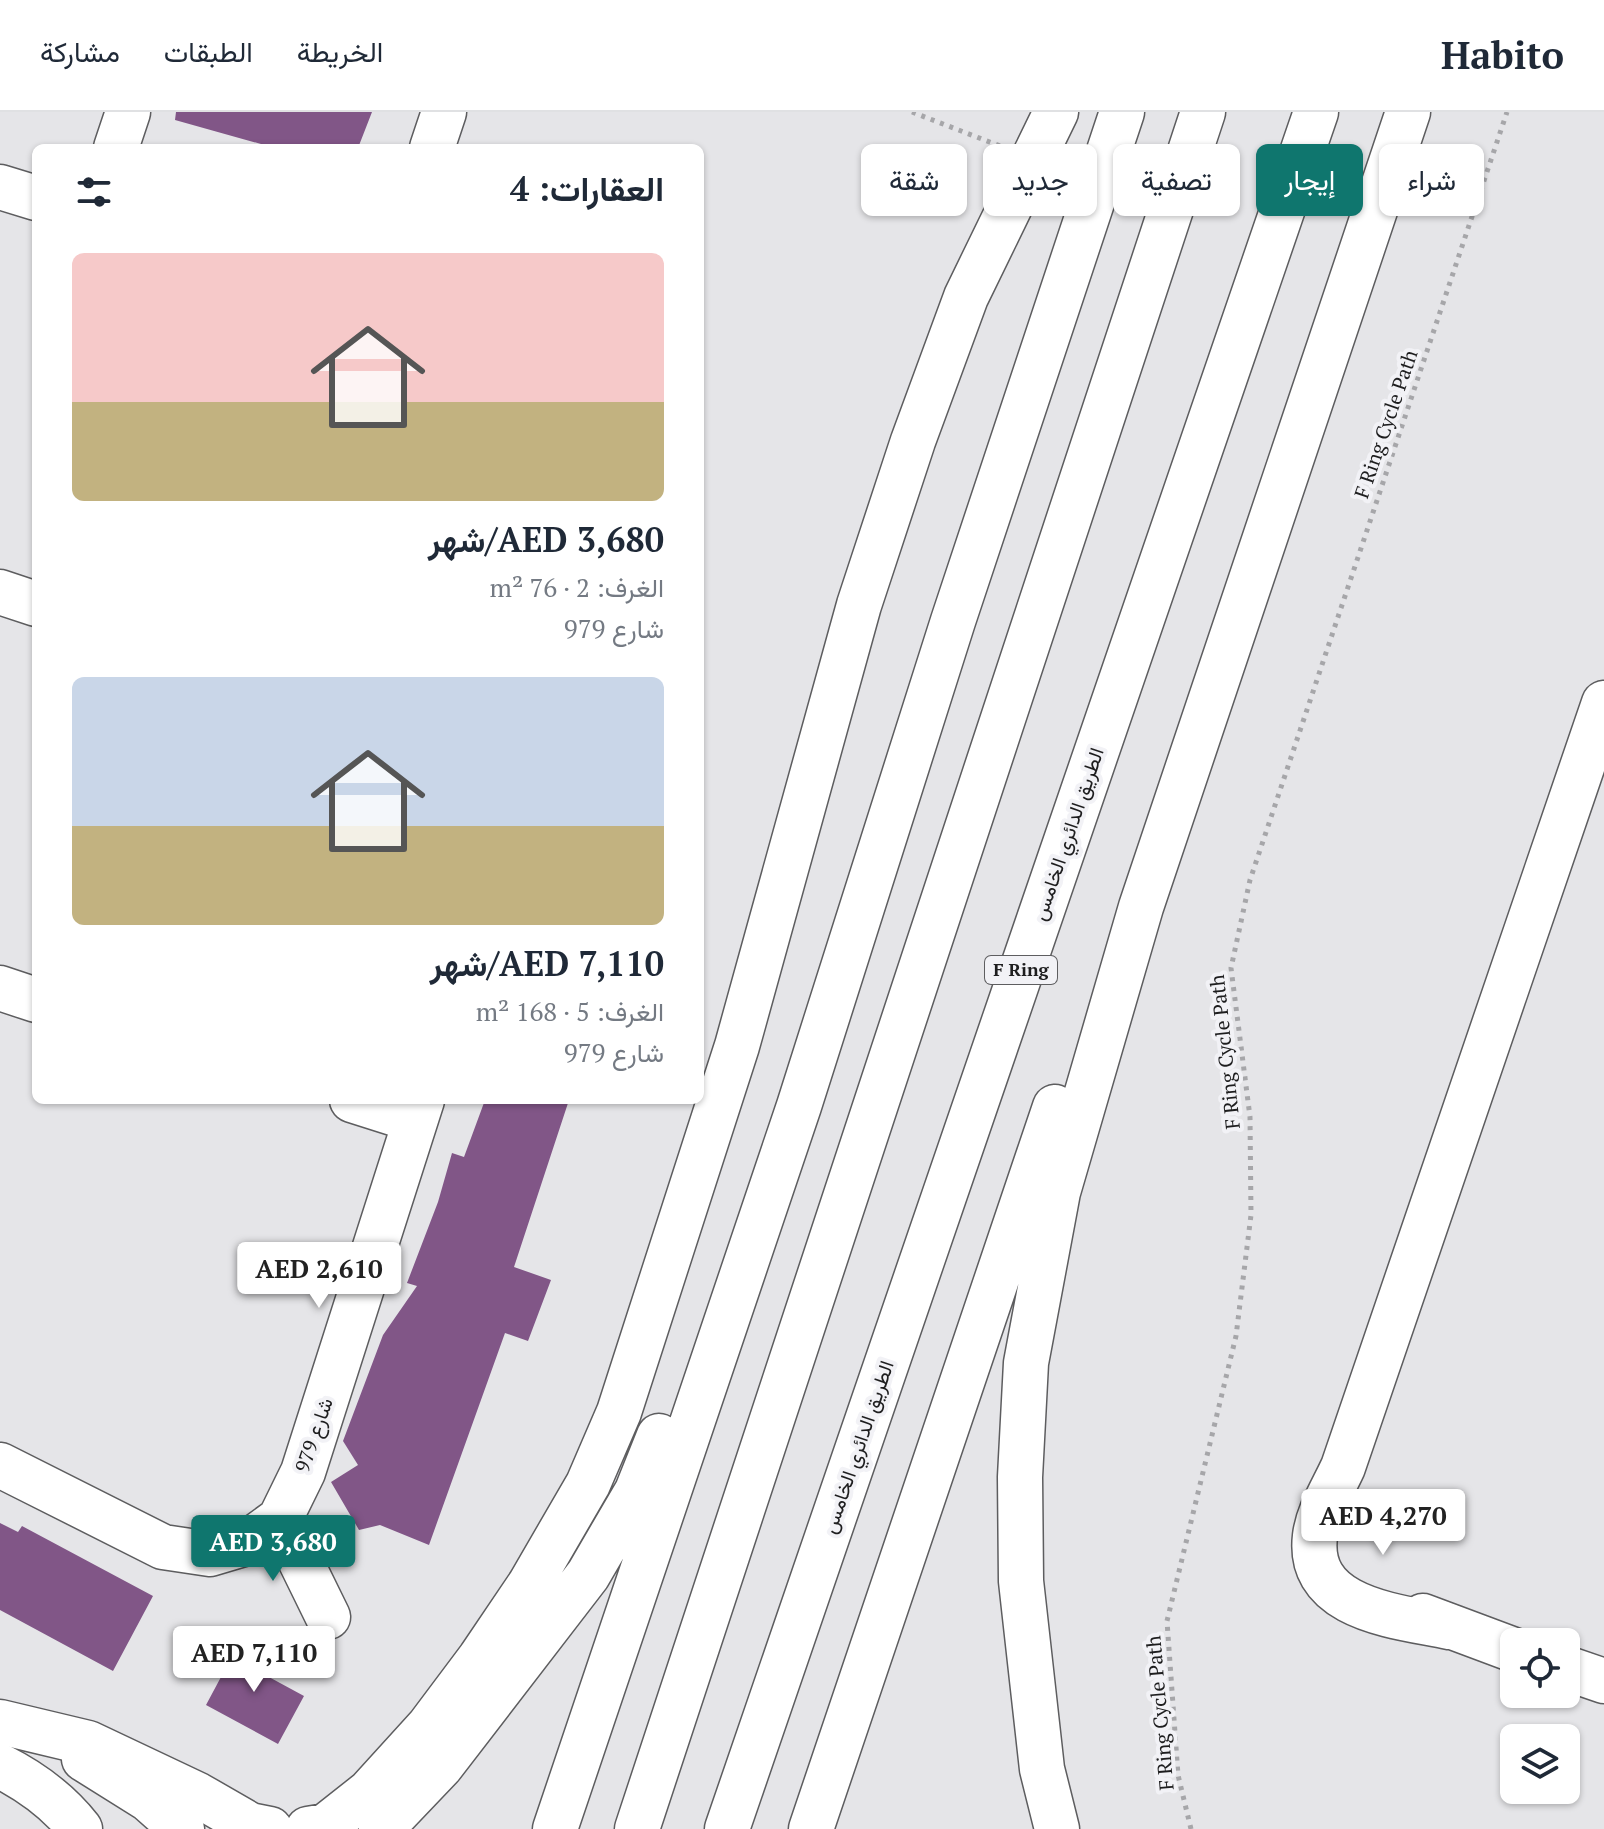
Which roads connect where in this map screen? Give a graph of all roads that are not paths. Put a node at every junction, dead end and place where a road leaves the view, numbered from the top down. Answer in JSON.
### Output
{"nodes":[{"id":1,"x":128,"y":112,"type":"edge"},
{"id":2,"x":444,"y":112,"type":"edge"},
{"id":3,"x":1056,"y":112,"type":"edge"},
{"id":4,"x":1122,"y":112,"type":"edge"},
{"id":5,"x":1203,"y":112,"type":"edge"},
{"id":6,"x":1316,"y":112,"type":"edge"},
{"id":7,"x":1408,"y":112,"type":"edge"},
{"id":8,"x":117,"y":144,"type":"edge"},
{"id":9,"x":433,"y":144,"type":"edge"},
{"id":10,"x":0,"y":187,"type":"edge"},
{"id":11,"x":32,"y":197,"type":"edge"},
{"id":12,"x":0,"y":592,"type":"edge"},
{"id":13,"x":32,"y":603,"type":"edge"},
{"id":14,"x":1604,"y":703,"type":"edge"},
{"id":15,"x":1141,"y":907,"type":"junction"},
{"id":16,"x":0,"y":988,"type":"edge"},
{"id":17,"x":32,"y":999,"type":"edge"},
{"id":18,"x":379,"y":1104,"type":"edge"},
{"id":19,"x":799,"y":1106,"type":"junction"},
{"id":20,"x":419,"y":1110,"type":"edge"},
{"id":21,"x":0,"y":1465,"type":"edge"},
{"id":22,"x":280,"y":1519,"type":"junction"},
{"id":23,"x":328,"y":1617,"type":"dead end"},
{"id":24,"x":1500,"y":1645,"type":"edge"},
{"id":25,"x":1580,"y":1673,"type":"edge"},
{"id":26,"x":1604,"y":1681,"type":"edge"},
{"id":27,"x":0,"y":1722,"type":"edge"},
{"id":28,"x":0,"y":1766,"type":"edge"},
{"id":29,"x":1042,"y":1769,"type":"junction"},
{"id":30,"x":80,"y":1829,"type":"edge"},
{"id":31,"x":182,"y":1829,"type":"edge"},
{"id":32,"x":270,"y":1829,"type":"edge"},
{"id":33,"x":308,"y":1829,"type":"edge"},
{"id":34,"x":381,"y":1829,"type":"edge"},
{"id":35,"x":555,"y":1829,"type":"edge"},
{"id":36,"x":637,"y":1829,"type":"edge"},
{"id":37,"x":727,"y":1829,"type":"edge"},
{"id":38,"x":811,"y":1829,"type":"edge"},
{"id":39,"x":1046,"y":1829,"type":"edge"},
{"id":40,"x":1057,"y":1829,"type":"edge"}],
"edges":[{"from":1,"to":8,"type":"main road"},
{"from":2,"to":9,"type":"main road"},
{"from":3,"to":33,"type":"main road"},
{"from":4,"to":19,"type":"main road"},
{"from":5,"to":36,"type":"main road"},
{"from":6,"to":37,"type":"main road","name":"الطريق الدائري الخامس","number":"F Ring"},
{"from":7,"to":15,"type":"main road"},
{"from":10,"to":11,"type":"main road"},
{"from":12,"to":13,"type":"main road"},
{"from":14,"to":24,"type":"main road"},
{"from":15,"to":29,"type":"main road"},
{"from":15,"to":38,"type":"main road"},
{"from":16,"to":17,"type":"main road"},
{"from":18,"to":20,"type":"main road"},
{"from":19,"to":34,"type":"main road"},
{"from":19,"to":35,"type":"main road"},
{"from":20,"to":22,"type":"main road","name":"شارع 979"},
{"from":21,"to":22,"type":"main road","name":"شارع 979"},
{"from":22,"to":23,"type":"main road"},
{"from":25,"to":26,"type":"main road"},
{"from":27,"to":31,"type":"main road"},
{"from":27,"to":32,"type":"main road"},
{"from":28,"to":30,"type":"main road"},
{"from":29,"to":39,"type":"main road"},
{"from":29,"to":40,"type":"main road"}]}
